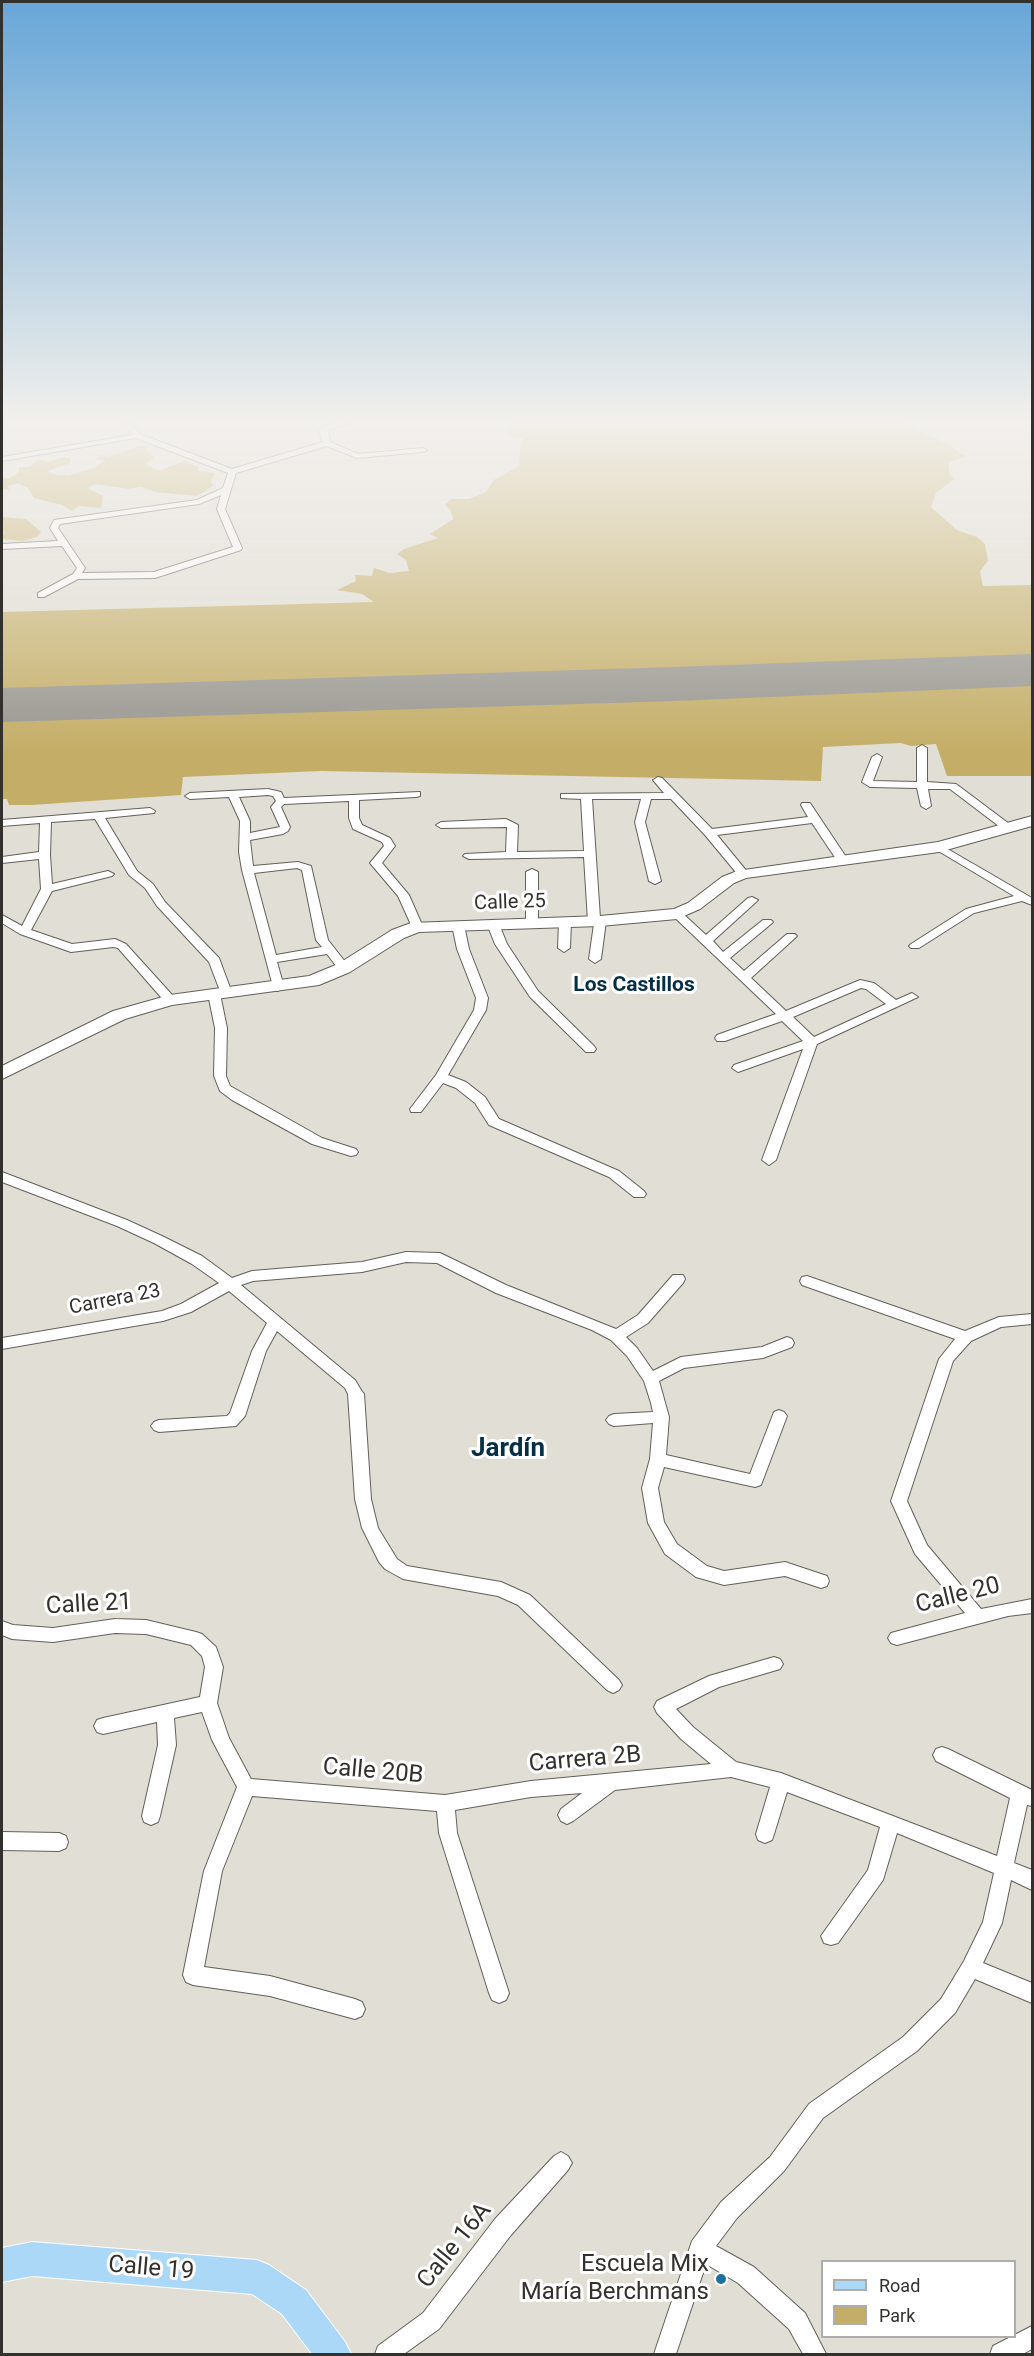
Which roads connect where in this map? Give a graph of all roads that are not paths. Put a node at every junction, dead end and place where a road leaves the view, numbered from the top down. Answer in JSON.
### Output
{"nodes":[{"id":1,"x":57,"y":532,"type":"edge"},
{"id":2,"x":231,"y":532,"type":"edge"},
{"id":3,"x":64,"y":543,"type":"junction"},
{"id":4,"x":2,"y":546,"type":"edge"},
{"id":5,"x":76,"y":576,"type":"junction"},
{"id":6,"x":41,"y":595,"type":"dead end"},
{"id":7,"x":922,"y":748,"type":"dead end"},
{"id":8,"x":876,"y":757,"type":"dead end"},
{"id":9,"x":658,"y":780,"type":"dead end"},
{"id":10,"x":922,"y":785,"type":"junction"},
{"id":11,"x":416,"y":794,"type":"dead end"},
{"id":12,"x":233,"y":795,"type":"junction"},
{"id":13,"x":190,"y":796,"type":"dead end"},
{"id":14,"x":565,"y":796,"type":"dead end"},
{"id":15,"x":586,"y":796,"type":"junction"},
{"id":16,"x":647,"y":796,"type":"junction"},
{"id":17,"x":674,"y":796,"type":"junction"},
{"id":18,"x":354,"y":797,"type":"junction"},
{"id":19,"x":281,"y":801,"type":"junction"},
{"id":20,"x":806,"y":805,"type":"dead end"},
{"id":21,"x":927,"y":806,"type":"dead end"},
{"id":22,"x":150,"y":811,"type":"dead end"},
{"id":23,"x":97,"y":814,"type":"junction"},
{"id":24,"x":815,"y":819,"type":"junction"},
{"id":25,"x":46,"y":820,"type":"junction"},
{"id":26,"x":1032,"y":822,"type":"edge"},
{"id":27,"x":2,"y":823,"type":"edge"},
{"id":28,"x":441,"y":825,"type":"dead end"},
{"id":29,"x":1008,"y":828,"type":"junction"},
{"id":30,"x":709,"y":833,"type":"junction"},
{"id":31,"x":246,"y":837,"type":"junction"},
{"id":32,"x":939,"y":847,"type":"junction"},
{"id":33,"x":590,"y":854,"type":"junction"},
{"id":34,"x":44,"y":855,"type":"junction"},
{"id":35,"x":469,"y":856,"type":"dead end"},
{"id":36,"x":511,"y":856,"type":"junction"},
{"id":37,"x":2,"y":860,"type":"edge"},
{"id":38,"x":842,"y":860,"type":"junction"},
{"id":39,"x":248,"y":870,"type":"junction"},
{"id":40,"x":532,"y":872,"type":"dead end"},
{"id":41,"x":108,"y":874,"type":"dead end"},
{"id":42,"x":743,"y":874,"type":"junction"},
{"id":43,"x":655,"y":880,"type":"dead end"},
{"id":44,"x":47,"y":889,"type":"junction"},
{"id":45,"x":752,"y":900,"type":"dead end"},
{"id":46,"x":1028,"y":900,"type":"edge"},
{"id":47,"x":677,"y":914,"type":"junction"},
{"id":48,"x":2,"y":918,"type":"edge"},
{"id":49,"x":597,"y":921,"type":"junction"},
{"id":50,"x":565,"y":922,"type":"junction"},
{"id":51,"x":767,"y":922,"type":"dead end"},
{"id":52,"x":532,"y":923,"type":"junction"},
{"id":53,"x":493,"y":924,"type":"junction"},
{"id":54,"x":458,"y":925,"type":"junction"},
{"id":55,"x":417,"y":927,"type":"junction"},
{"id":56,"x":24,"y":932,"type":"junction"},
{"id":57,"x":791,"y":936,"type":"dead end"},
{"id":58,"x":706,"y":941,"type":"junction"},
{"id":59,"x":915,"y":946,"type":"dead end"},
{"id":60,"x":564,"y":948,"type":"dead end"},
{"id":61,"x":328,"y":950,"type":"junction"},
{"id":62,"x":724,"y":957,"type":"junction"},
{"id":63,"x":271,"y":959,"type":"junction"},
{"id":64,"x":595,"y":959,"type":"dead end"},
{"id":65,"x":344,"y":968,"type":"junction"},
{"id":66,"x":745,"y":977,"type":"junction"},
{"id":67,"x":278,"y":987,"type":"junction"},
{"id":68,"x":220,"y":993,"type":"junction"},
{"id":69,"x":912,"y":997,"type":"dead end"},
{"id":70,"x":170,"y":1000,"type":"junction"},
{"id":71,"x":895,"y":1005,"type":"junction"},
{"id":72,"x":786,"y":1015,"type":"junction"},
{"id":73,"x":721,"y":1038,"type":"dead end"},
{"id":74,"x":812,"y":1042,"type":"junction"},
{"id":75,"x":590,"y":1049,"type":"dead end"},
{"id":76,"x":738,"y":1068,"type":"dead end"},
{"id":77,"x":2,"y":1072,"type":"edge"},
{"id":78,"x":441,"y":1077,"type":"junction"},
{"id":79,"x":416,"y":1109,"type":"dead end"},
{"id":80,"x":351,"y":1152,"type":"dead end"},
{"id":81,"x":769,"y":1160,"type":"dead end"},
{"id":82,"x":2,"y":1177,"type":"edge"},
{"id":83,"x":639,"y":1194,"type":"dead end"},
{"id":84,"x":678,"y":1279,"type":"dead end"},
{"id":85,"x":807,"y":1281,"type":"dead end"},
{"id":86,"x":230,"y":1284,"type":"junction"},
{"id":87,"x":1032,"y":1319,"type":"edge"},
{"id":88,"x":275,"y":1321,"type":"junction"},
{"id":89,"x":616,"y":1336,"type":"junction"},
{"id":90,"x":966,"y":1337,"type":"junction"},
{"id":91,"x":787,"y":1343,"type":"dead end"},
{"id":92,"x":2,"y":1344,"type":"edge"},
{"id":93,"x":651,"y":1379,"type":"junction"},
{"id":94,"x":779,"y":1416,"type":"dead end"},
{"id":95,"x":661,"y":1417,"type":"junction"},
{"id":96,"x":614,"y":1419,"type":"dead end"},
{"id":97,"x":159,"y":1426,"type":"dead end"},
{"id":98,"x":658,"y":1459,"type":"junction"},
{"id":99,"x":821,"y":1581,"type":"dead end"},
{"id":100,"x":1032,"y":1606,"type":"edge"},
{"id":101,"x":978,"y":1617,"type":"junction"},
{"id":102,"x":2,"y":1628,"type":"edge"},
{"id":103,"x":897,"y":1638,"type":"dead end"},
{"id":104,"x":774,"y":1664,"type":"dead end"},
{"id":105,"x":613,"y":1685,"type":"dead end"},
{"id":106,"x":208,"y":1703,"type":"junction"},
{"id":107,"x":165,"y":1712,"type":"junction"},
{"id":108,"x":103,"y":1726,"type":"dead end"},
{"id":109,"x":942,"y":1755,"type":"dead end"},
{"id":110,"x":731,"y":1769,"type":"junction"},
{"id":111,"x":781,"y":1780,"type":"junction"},
{"id":112,"x":611,"y":1782,"type":"junction"},
{"id":113,"x":246,"y":1786,"type":"junction"},
{"id":114,"x":1026,"y":1796,"type":"edge"},
{"id":115,"x":445,"y":1803,"type":"junction"},
{"id":116,"x":567,"y":1815,"type":"dead end"},
{"id":117,"x":151,"y":1816,"type":"dead end"},
{"id":118,"x":891,"y":1822,"type":"junction"},
{"id":119,"x":765,"y":1834,"type":"dead end"},
{"id":120,"x":2,"y":1842,"type":"edge"},
{"id":121,"x":59,"y":1842,"type":"dead end"},
{"id":122,"x":1004,"y":1868,"type":"junction"},
{"id":123,"x":1032,"y":1881,"type":"edge"},
{"id":124,"x":831,"y":1936,"type":"dead end"},
{"id":125,"x":971,"y":1968,"type":"junction"},
{"id":126,"x":499,"y":1993,"type":"dead end"},
{"id":127,"x":1032,"y":1993,"type":"edge"},
{"id":128,"x":355,"y":2009,"type":"dead end"},
{"id":129,"x":561,"y":2163,"type":"dead end"},
{"id":130,"x":700,"y":2249,"type":"junction"},
{"id":131,"x":2,"y":2265,"type":"edge"},
{"id":132,"x":1032,"y":2337,"type":"edge"},
{"id":133,"x":333,"y":2355,"type":"edge"},
{"id":134,"x":386,"y":2355,"type":"edge"},
{"id":135,"x":665,"y":2355,"type":"edge"},
{"id":136,"x":815,"y":2355,"type":"edge"},
{"id":137,"x":1001,"y":2355,"type":"edge"}],
"edges":[{"from":1,"to":3,"type":"street"},
{"from":2,"to":5,"type":"street"},
{"from":3,"to":4,"type":"street"},
{"from":3,"to":5,"type":"street"},
{"from":5,"to":6,"type":"street"},
{"from":7,"to":10,"type":"street"},
{"from":8,"to":10,"type":"street"},
{"from":9,"to":17,"type":"street"},
{"from":10,"to":21,"type":"street"},
{"from":10,"to":29,"type":"street"},
{"from":11,"to":18,"type":"street"},
{"from":12,"to":13,"type":"street"},
{"from":12,"to":19,"type":"street"},
{"from":12,"to":31,"type":"street"},
{"from":14,"to":15,"type":"street"},
{"from":15,"to":16,"type":"street"},
{"from":15,"to":33,"type":"street"},
{"from":16,"to":17,"type":"street"},
{"from":16,"to":43,"type":"street"},
{"from":17,"to":30,"type":"street"},
{"from":18,"to":19,"type":"street"},
{"from":18,"to":55,"type":"street"},
{"from":19,"to":31,"type":"street"},
{"from":20,"to":24,"type":"street"},
{"from":22,"to":23,"type":"street"},
{"from":23,"to":25,"type":"street"},
{"from":23,"to":68,"type":"street"},
{"from":24,"to":30,"type":"street"},
{"from":24,"to":38,"type":"street"},
{"from":25,"to":27,"type":"street"},
{"from":25,"to":34,"type":"street"},
{"from":26,"to":29,"type":"street","name":"Calle 25"},
{"from":28,"to":36,"type":"street"},
{"from":29,"to":32,"type":"street","name":"Calle 25"},
{"from":30,"to":42,"type":"street"},
{"from":31,"to":39,"type":"street"},
{"from":32,"to":38,"type":"street","name":"Calle 25"},
{"from":32,"to":46,"type":"street"},
{"from":33,"to":36,"type":"street"},
{"from":33,"to":49,"type":"street"},
{"from":34,"to":37,"type":"street"},
{"from":34,"to":44,"type":"street"},
{"from":35,"to":36,"type":"street"},
{"from":38,"to":42,"type":"street","name":"Calle 25"},
{"from":39,"to":61,"type":"street"},
{"from":39,"to":63,"type":"street"},
{"from":40,"to":52,"type":"street"},
{"from":41,"to":44,"type":"street"},
{"from":42,"to":47,"type":"street","name":"Calle 25"},
{"from":44,"to":56,"type":"street"},
{"from":45,"to":58,"type":"street"},
{"from":46,"to":59,"type":"street"},
{"from":47,"to":49,"type":"street","name":"Calle 25"},
{"from":47,"to":58,"type":"street"},
{"from":48,"to":56,"type":"street"},
{"from":49,"to":50,"type":"street","name":"Calle 25"},
{"from":49,"to":64,"type":"street"},
{"from":50,"to":52,"type":"street","name":"Calle 25"},
{"from":50,"to":60,"type":"street"},
{"from":51,"to":62,"type":"street"},
{"from":52,"to":53,"type":"street","name":"Calle 25"},
{"from":53,"to":54,"type":"street","name":"Calle 25"},
{"from":53,"to":75,"type":"street"},
{"from":54,"to":55,"type":"street","name":"Calle 25"},
{"from":54,"to":78,"type":"street"},
{"from":55,"to":65,"type":"street","name":"Calle 25"},
{"from":56,"to":70,"type":"street"},
{"from":57,"to":66,"type":"street"},
{"from":58,"to":62,"type":"street"},
{"from":61,"to":63,"type":"street"},
{"from":61,"to":65,"type":"street"},
{"from":62,"to":66,"type":"street"},
{"from":63,"to":67,"type":"street"},
{"from":65,"to":67,"type":"street","name":"Calle 25"},
{"from":66,"to":72,"type":"street"},
{"from":67,"to":68,"type":"street","name":"Calle 25"},
{"from":68,"to":70,"type":"street","name":"Calle 25"},
{"from":68,"to":80,"type":"street"},
{"from":69,"to":71,"type":"street"},
{"from":70,"to":77,"type":"street","name":"Calle 25"},
{"from":71,"to":72,"type":"street"},
{"from":71,"to":74,"type":"street"},
{"from":72,"to":73,"type":"street"},
{"from":72,"to":74,"type":"street"},
{"from":74,"to":76,"type":"street"},
{"from":74,"to":81,"type":"street"},
{"from":78,"to":79,"type":"street"},
{"from":78,"to":83,"type":"street"},
{"from":82,"to":86,"type":"street"},
{"from":84,"to":89,"type":"street"},
{"from":85,"to":90,"type":"street"},
{"from":86,"to":88,"type":"street"},
{"from":86,"to":89,"type":"street","name":"Carrera 23"},
{"from":86,"to":92,"type":"street","name":"Carrera 23"},
{"from":87,"to":90,"type":"street"},
{"from":88,"to":97,"type":"street"},
{"from":88,"to":105,"type":"street"},
{"from":89,"to":93,"type":"street"},
{"from":90,"to":101,"type":"street"},
{"from":91,"to":93,"type":"street"},
{"from":93,"to":95,"type":"street"},
{"from":94,"to":98,"type":"street"},
{"from":95,"to":96,"type":"street"},
{"from":95,"to":98,"type":"street"},
{"from":98,"to":99,"type":"street"},
{"from":100,"to":101,"type":"street","name":"Calle 20"},
{"from":101,"to":103,"type":"street","name":"Calle 20"},
{"from":102,"to":106,"type":"street","name":"Calle 21"},
{"from":104,"to":110,"type":"street"},
{"from":106,"to":107,"type":"street"},
{"from":106,"to":113,"type":"street"},
{"from":107,"to":108,"type":"street"},
{"from":107,"to":117,"type":"street"},
{"from":109,"to":114,"type":"street"},
{"from":110,"to":111,"type":"street"},
{"from":110,"to":112,"type":"street","name":"Carrera 2B"},
{"from":111,"to":118,"type":"street"},
{"from":111,"to":119,"type":"street"},
{"from":112,"to":115,"type":"street","name":"Carrera 2B"},
{"from":112,"to":116,"type":"street"},
{"from":113,"to":115,"type":"street","name":"Calle 20B"},
{"from":113,"to":128,"type":"street"},
{"from":114,"to":122,"type":"street"},
{"from":115,"to":126,"type":"street","name":"Calle 20B"},
{"from":118,"to":122,"type":"street"},
{"from":118,"to":124,"type":"street"},
{"from":120,"to":121,"type":"street"},
{"from":122,"to":123,"type":"street"},
{"from":122,"to":125,"type":"street"},
{"from":125,"to":127,"type":"street"},
{"from":125,"to":130,"type":"street"},
{"from":129,"to":134,"type":"street","name":"Calle 16A"},
{"from":130,"to":135,"type":"street"},
{"from":130,"to":136,"type":"street"},
{"from":131,"to":133,"type":"main road","name":"Calle 19"},
{"from":132,"to":137,"type":"street"}]}
